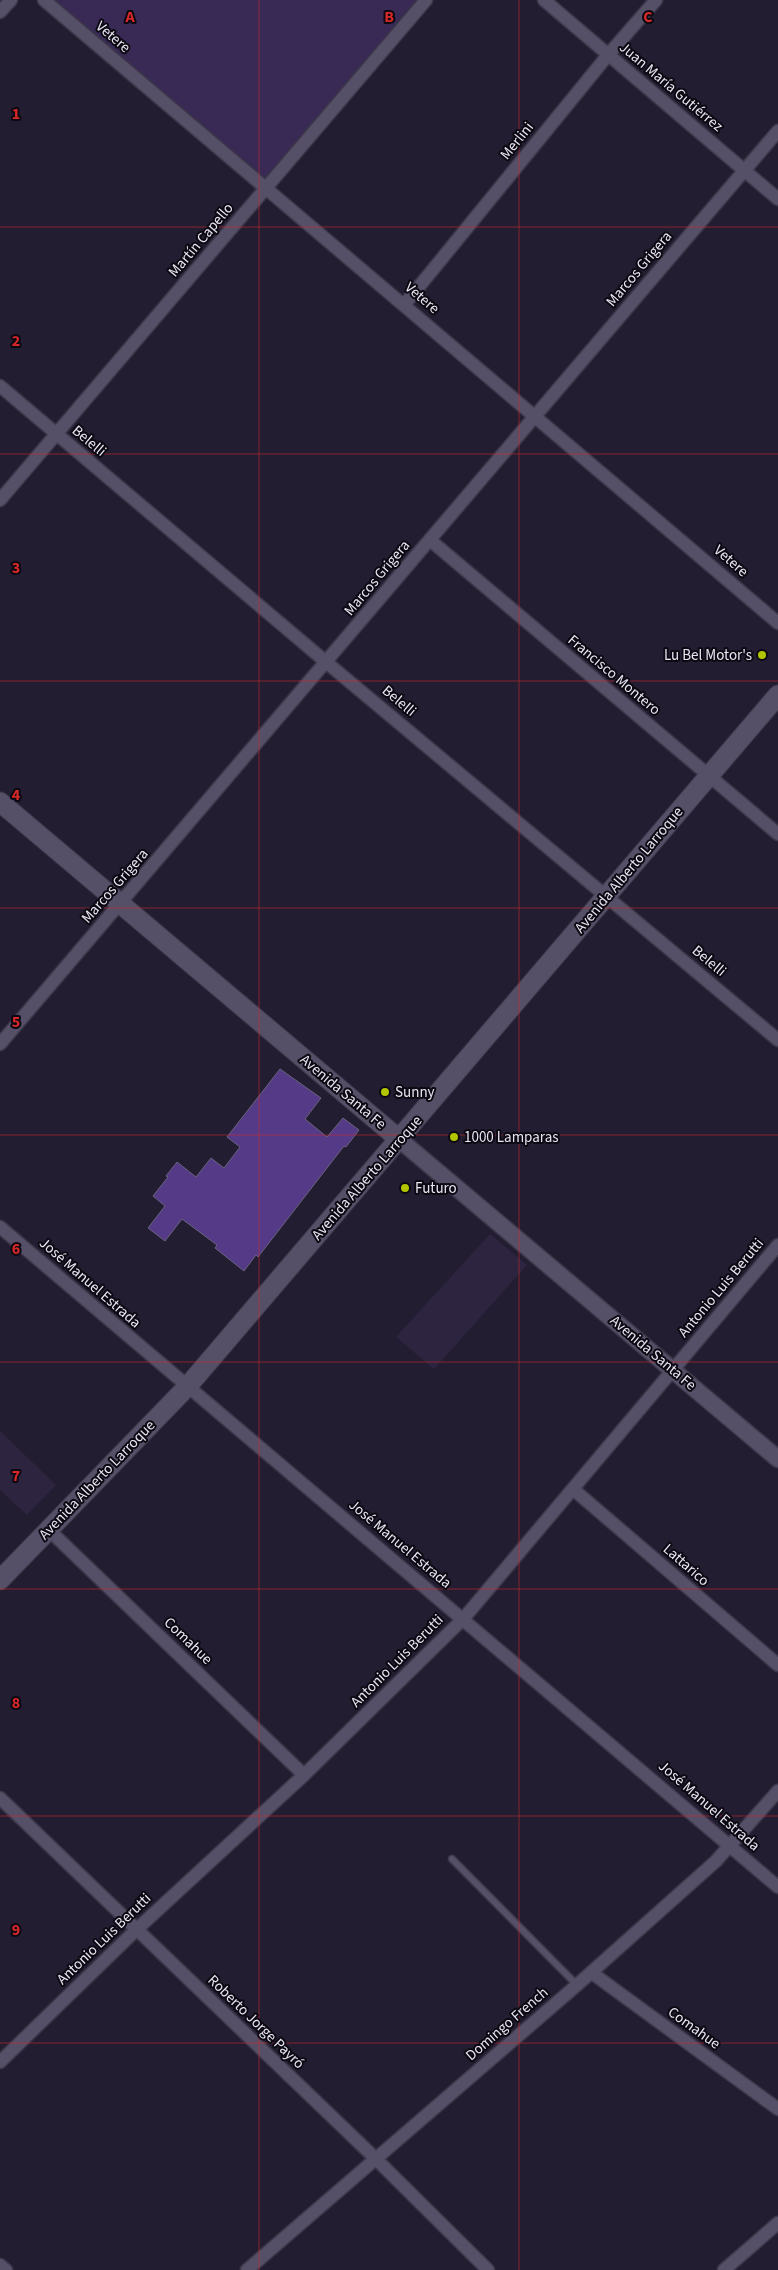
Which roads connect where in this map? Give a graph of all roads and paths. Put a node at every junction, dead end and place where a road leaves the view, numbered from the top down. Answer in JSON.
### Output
{"nodes":[{"id":1,"x":11,"y":0,"type":"edge"},
{"id":2,"x":44,"y":0,"type":"edge"},
{"id":3,"x":426,"y":0,"type":"edge"},
{"id":4,"x":544,"y":0,"type":"edge"},
{"id":5,"x":656,"y":0,"type":"edge"},
{"id":6,"x":0,"y":12,"type":"edge"},
{"id":7,"x":608,"y":55,"type":"junction"},
{"id":8,"x":778,"y":131,"type":"edge"},
{"id":9,"x":744,"y":170,"type":"junction"},
{"id":10,"x":266,"y":188,"type":"junction"},
{"id":11,"x":778,"y":199,"type":"edge"},
{"id":12,"x":404,"y":305,"type":"junction"},
{"id":13,"x":0,"y":386,"type":"edge"},
{"id":14,"x":536,"y":416,"type":"junction"},
{"id":15,"x":56,"y":434,"type":"junction"},
{"id":16,"x":0,"y":500,"type":"edge"},
{"id":17,"x":430,"y":540,"type":"junction"},
{"id":18,"x":778,"y":623,"type":"edge"},
{"id":19,"x":326,"y":662,"type":"junction"},
{"id":20,"x":778,"y":695,"type":"edge"},
{"id":21,"x":709,"y":776,"type":"junction"},
{"id":22,"x":0,"y":802,"type":"edge"},
{"id":23,"x":778,"y":834,"type":"edge"},
{"id":24,"x":607,"y":897,"type":"junction"},
{"id":25,"x":121,"y":904,"type":"junction"},
{"id":26,"x":778,"y":1040,"type":"edge"},
{"id":27,"x":0,"y":1044,"type":"edge"},
{"id":28,"x":400,"y":1140,"type":"junction"},
{"id":29,"x":0,"y":1227,"type":"edge"},
{"id":30,"x":778,"y":1245,"type":"edge"},
{"id":31,"x":673,"y":1370,"type":"junction"},
{"id":32,"x":187,"y":1387,"type":"junction"},
{"id":33,"x":778,"y":1459,"type":"edge"},
{"id":34,"x":573,"y":1489,"type":"junction"},
{"id":35,"x":49,"y":1530,"type":"junction"},
{"id":36,"x":0,"y":1580,"type":"edge"},
{"id":37,"x":464,"y":1618,"type":"junction"},
{"id":38,"x":778,"y":1665,"type":"edge"},
{"id":39,"x":304,"y":1776,"type":"junction"},
{"id":40,"x":778,"y":1791,"type":"edge"},
{"id":41,"x":0,"y":1798,"type":"edge"},
{"id":42,"x":731,"y":1847,"type":"junction"},
{"id":43,"x":452,"y":1859,"type":"dead end"},
{"id":44,"x":778,"y":1887,"type":"edge"},
{"id":45,"x":136,"y":1930,"type":"junction"},
{"id":46,"x":592,"y":1973,"type":"junction"},
{"id":47,"x":577,"y":1985,"type":"junction"},
{"id":48,"x":0,"y":2062,"type":"edge"},
{"id":49,"x":778,"y":2110,"type":"edge"},
{"id":50,"x":375,"y":2158,"type":"junction"},
{"id":51,"x":778,"y":2224,"type":"edge"},
{"id":52,"x":0,"y":2265,"type":"edge"},
{"id":53,"x":6,"y":2270,"type":"edge"},
{"id":54,"x":247,"y":2270,"type":"edge"},
{"id":55,"x":488,"y":2270,"type":"edge"},
{"id":56,"x":724,"y":2270,"type":"edge"}],
"edges":[{"from":1,"to":6,"type":"street"},
{"from":2,"to":10,"type":"street","name":"Vetere"},
{"from":3,"to":10,"type":"street","name":"Martín Capello"},
{"from":4,"to":7,"type":"street","name":"Juan María Gutiérrez"},
{"from":5,"to":7,"type":"street","name":"Merlini"},
{"from":7,"to":9,"type":"street","name":"Juan María Gutiérrez"},
{"from":7,"to":12,"type":"street","name":"Merlini"},
{"from":8,"to":9,"type":"street","name":"Marcos Grigera"},
{"from":9,"to":11,"type":"street","name":"Juan María Gutiérrez"},
{"from":9,"to":14,"type":"street","name":"Marcos Grigera"},
{"from":10,"to":12,"type":"street","name":"Vetere"},
{"from":10,"to":15,"type":"street","name":"Martín Capello"},
{"from":12,"to":14,"type":"street","name":"Vetere"},
{"from":13,"to":15,"type":"street","name":"Belelli"},
{"from":14,"to":17,"type":"street","name":"Marcos Grigera"},
{"from":14,"to":18,"type":"street","name":"Vetere"},
{"from":15,"to":16,"type":"street","name":"Martín Capello"},
{"from":15,"to":19,"type":"street","name":"Belelli"},
{"from":17,"to":19,"type":"street","name":"Marcos Grigera"},
{"from":17,"to":21,"type":"street","name":"Francisco Montero"},
{"from":19,"to":24,"type":"street","name":"Belelli"},
{"from":19,"to":25,"type":"street","name":"Marcos Grigera"},
{"from":20,"to":21,"type":"main road","name":"Avenida Alberto Larroque"},
{"from":21,"to":23,"type":"street","name":"Francisco Montero"},
{"from":21,"to":24,"type":"main road","name":"Avenida Alberto Larroque"},
{"from":22,"to":25,"type":"main road","name":"Avenida Santa Fe"},
{"from":24,"to":26,"type":"street","name":"Belelli"},
{"from":24,"to":28,"type":"main road","name":"Avenida Alberto Larroque"},
{"from":25,"to":27,"type":"street","name":"Marcos Grigera"},
{"from":25,"to":28,"type":"main road","name":"Avenida Santa Fe"},
{"from":28,"to":31,"type":"street","name":"Avenida Santa Fe"},
{"from":28,"to":32,"type":"main road","name":"Avenida Alberto Larroque"},
{"from":29,"to":32,"type":"street","name":"José Manuel Estrada"},
{"from":30,"to":31,"type":"street","name":"Antonio Luis Berutti"},
{"from":31,"to":33,"type":"street","name":"Avenida Santa Fe"},
{"from":31,"to":34,"type":"street","name":"Antonio Luis Berutti"},
{"from":32,"to":35,"type":"main road","name":"Avenida Alberto Larroque"},
{"from":32,"to":37,"type":"street","name":"José Manuel Estrada"},
{"from":34,"to":37,"type":"street","name":"Antonio Luis Berutti"},
{"from":34,"to":38,"type":"street","name":"Lattarico"},
{"from":35,"to":36,"type":"main road","name":"Avenida Alberto Larroque"},
{"from":35,"to":39,"type":"street","name":"Comahue"},
{"from":37,"to":39,"type":"street","name":"Antonio Luis Berutti"},
{"from":37,"to":42,"type":"street","name":"José Manuel Estrada"},
{"from":39,"to":45,"type":"street","name":"Antonio Luis Berutti"},
{"from":40,"to":42,"type":"street","name":"Domingo French"},
{"from":41,"to":45,"type":"street","name":"Roberto Jorge Payró"},
{"from":42,"to":44,"type":"street","name":"José Manuel Estrada"},
{"from":42,"to":46,"type":"street","name":"Domingo French"},
{"from":43,"to":47,"type":"lane"},
{"from":45,"to":48,"type":"street","name":"Antonio Luis Berutti"},
{"from":45,"to":50,"type":"street","name":"Roberto Jorge Payró"},
{"from":46,"to":47,"type":"street","name":"Domingo French"},
{"from":46,"to":49,"type":"street","name":"Comahue"},
{"from":47,"to":50,"type":"street","name":"Domingo French"},
{"from":50,"to":54,"type":"street","name":"Domingo French"},
{"from":50,"to":55,"type":"street","name":"Roberto Jorge Payró"},
{"from":51,"to":56,"type":"street"},
{"from":52,"to":53,"type":"street"}]}
